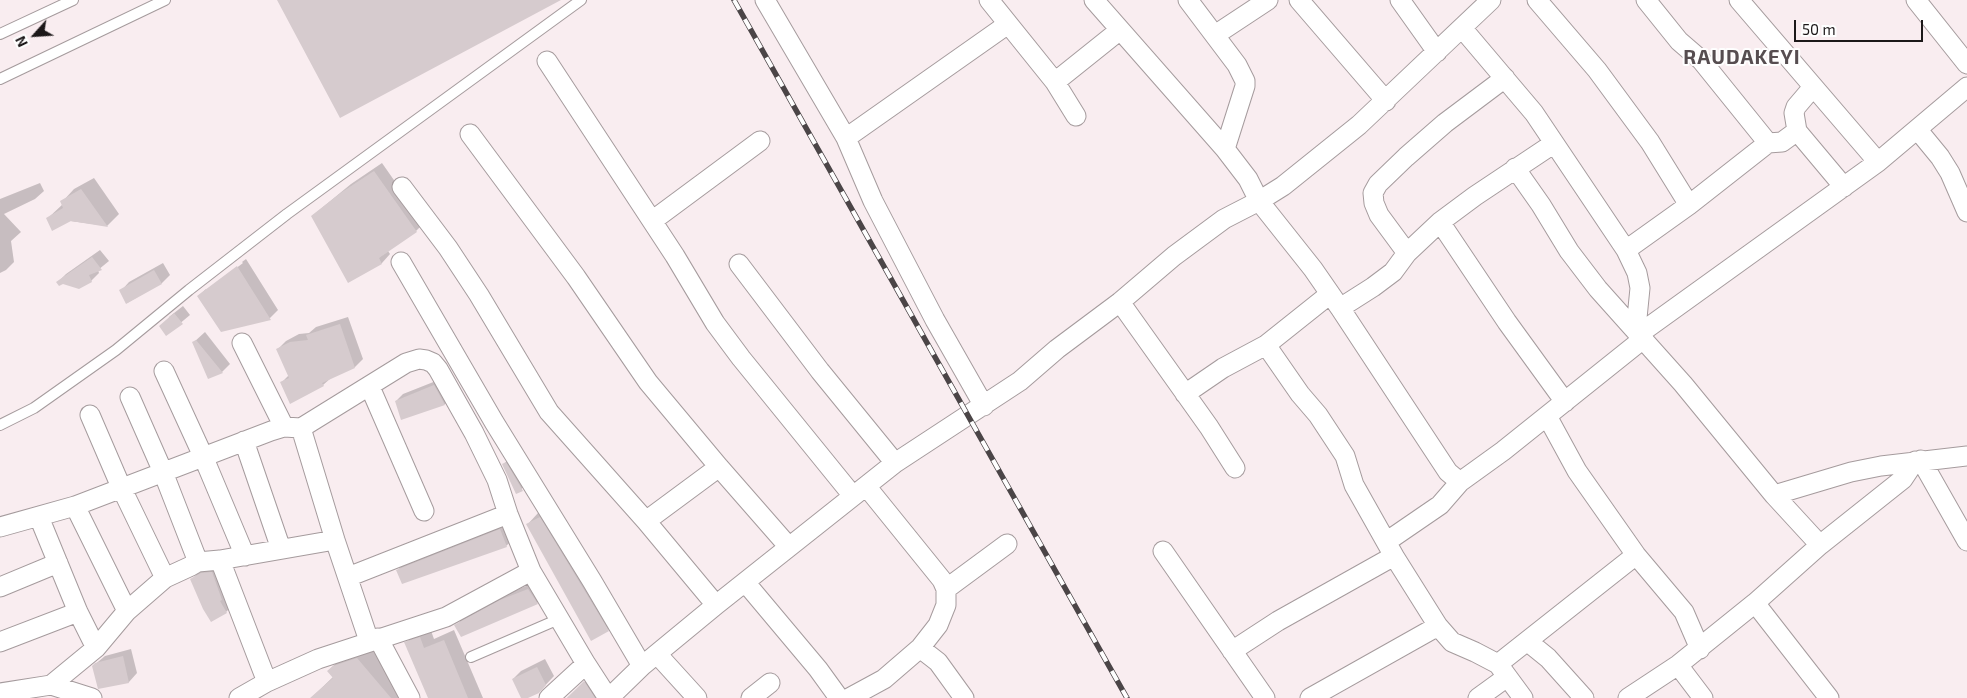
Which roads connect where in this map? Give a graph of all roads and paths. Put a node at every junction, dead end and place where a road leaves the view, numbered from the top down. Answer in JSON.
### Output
{"nodes":[{"id":1,"x":73,"y":0,"type":"edge"},
{"id":2,"x":165,"y":0,"type":"edge"},
{"id":3,"x":581,"y":0,"type":"edge"},
{"id":4,"x":764,"y":0,"type":"edge"},
{"id":5,"x":989,"y":0,"type":"edge"},
{"id":6,"x":1094,"y":0,"type":"edge"},
{"id":7,"x":1188,"y":0,"type":"edge"},
{"id":8,"x":1268,"y":0,"type":"edge"},
{"id":9,"x":1299,"y":0,"type":"edge"},
{"id":10,"x":1400,"y":0,"type":"edge"},
{"id":11,"x":1491,"y":0,"type":"edge"},
{"id":12,"x":1537,"y":0,"type":"edge"},
{"id":13,"x":1646,"y":0,"type":"edge"},
{"id":14,"x":1739,"y":0,"type":"edge"},
{"id":15,"x":1916,"y":0,"type":"edge"},
{"id":16,"x":1008,"y":24,"type":"junction"},
{"id":17,"x":1462,"y":28,"type":"junction"},
{"id":18,"x":1120,"y":30,"type":"junction"},
{"id":19,"x":0,"y":34,"type":"edge"},
{"id":20,"x":1215,"y":35,"type":"junction"},
{"id":21,"x":1437,"y":52,"type":"junction"},
{"id":22,"x":547,"y":61,"type":"dead end"},
{"id":23,"x":1967,"y":64,"type":"edge"},
{"id":24,"x":1505,"y":78,"type":"junction"},
{"id":25,"x":0,"y":79,"type":"edge"},
{"id":26,"x":1055,"y":82,"type":"junction"},
{"id":27,"x":1813,"y":87,"type":"junction"},
{"id":28,"x":1967,"y":87,"type":"edge"},
{"id":29,"x":1386,"y":100,"type":"junction"},
{"id":30,"x":1076,"y":116,"type":"dead end"},
{"id":31,"x":1917,"y":129,"type":"junction"},
{"id":32,"x":1797,"y":131,"type":"junction"},
{"id":33,"x":470,"y":134,"type":"dead end"},
{"id":34,"x":846,"y":138,"type":"junction"},
{"id":35,"x":760,"y":141,"type":"dead end"},
{"id":36,"x":1768,"y":143,"type":"junction"},
{"id":37,"x":1553,"y":144,"type":"junction"},
{"id":38,"x":1225,"y":149,"type":"junction"},
{"id":39,"x":1878,"y":162,"type":"junction"},
{"id":40,"x":1515,"y":168,"type":"junction"},
{"id":41,"x":402,"y":187,"type":"dead end"},
{"id":42,"x":1844,"y":187,"type":"junction"},
{"id":43,"x":1259,"y":201,"type":"junction"},
{"id":44,"x":1689,"y":205,"type":"junction"},
{"id":45,"x":1967,"y":212,"type":"edge"},
{"id":46,"x":652,"y":221,"type":"junction"},
{"id":47,"x":1440,"y":222,"type":"junction"},
{"id":48,"x":1626,"y":250,"type":"junction"},
{"id":49,"x":1407,"y":253,"type":"junction"},
{"id":50,"x":401,"y":262,"type":"dead end"},
{"id":51,"x":740,"y":264,"type":"dead end"},
{"id":52,"x":1335,"y":301,"type":"junction"},
{"id":53,"x":1120,"y":302,"type":"junction"},
{"id":54,"x":1638,"y":334,"type":"junction"},
{"id":55,"x":242,"y":343,"type":"dead end"},
{"id":56,"x":1266,"y":345,"type":"junction"},
{"id":57,"x":164,"y":371,"type":"dead end"},
{"id":58,"x":370,"y":386,"type":"junction"},
{"id":59,"x":1185,"y":394,"type":"junction"},
{"id":60,"x":130,"y":398,"type":"dead end"},
{"id":61,"x":1564,"y":402,"type":"junction"},
{"id":62,"x":984,"y":406,"type":"junction"},
{"id":63,"x":90,"y":416,"type":"dead end"},
{"id":64,"x":1547,"y":416,"type":"junction"},
{"id":65,"x":0,"y":425,"type":"edge"},
{"id":66,"x":292,"y":428,"type":"junction"},
{"id":67,"x":244,"y":441,"type":"junction"},
{"id":68,"x":203,"y":456,"type":"junction"},
{"id":69,"x":1967,"y":456,"type":"edge"},
{"id":70,"x":1918,"y":461,"type":"junction"},
{"id":71,"x":895,"y":463,"type":"junction"},
{"id":72,"x":719,"y":468,"type":"junction"},
{"id":73,"x":1235,"y":468,"type":"dead end"},
{"id":74,"x":163,"y":472,"type":"junction"},
{"id":75,"x":1460,"y":482,"type":"junction"},
{"id":76,"x":121,"y":487,"type":"junction"},
{"id":77,"x":859,"y":491,"type":"junction"},
{"id":78,"x":1774,"y":495,"type":"junction"},
{"id":79,"x":75,"y":506,"type":"junction"},
{"id":80,"x":424,"y":511,"type":"dead end"},
{"id":81,"x":508,"y":514,"type":"junction"},
{"id":82,"x":39,"y":517,"type":"junction"},
{"id":83,"x":646,"y":521,"type":"junction"},
{"id":84,"x":0,"y":527,"type":"edge"},
{"id":85,"x":335,"y":540,"type":"junction"},
{"id":86,"x":1967,"y":541,"type":"edge"},
{"id":87,"x":1007,"y":544,"type":"dead end"},
{"id":88,"x":1820,"y":545,"type":"junction"},
{"id":89,"x":789,"y":547,"type":"junction"},
{"id":90,"x":281,"y":549,"type":"junction"},
{"id":91,"x":1390,"y":549,"type":"junction"},
{"id":92,"x":1163,"y":551,"type":"dead end"},
{"id":93,"x":1636,"y":555,"type":"junction"},
{"id":94,"x":244,"y":556,"type":"junction"},
{"id":95,"x":220,"y":560,"type":"junction"},
{"id":96,"x":198,"y":562,"type":"junction"},
{"id":97,"x":58,"y":564,"type":"junction"},
{"id":98,"x":531,"y":570,"type":"junction"},
{"id":99,"x":348,"y":577,"type":"junction"},
{"id":100,"x":165,"y":578,"type":"junction"},
{"id":101,"x":745,"y":582,"type":"junction"},
{"id":102,"x":0,"y":587,"type":"edge"},
{"id":103,"x":946,"y":589,"type":"junction"},
{"id":104,"x":1755,"y":603,"type":"junction"},
{"id":105,"x":716,"y":605,"type":"junction"},
{"id":106,"x":127,"y":611,"type":"junction"},
{"id":107,"x":78,"y":612,"type":"junction"},
{"id":108,"x":559,"y":618,"type":"junction"},
{"id":109,"x":1438,"y":626,"type":"junction"},
{"id":110,"x":373,"y":639,"type":"junction"},
{"id":111,"x":1527,"y":641,"type":"junction"},
{"id":112,"x":0,"y":642,"type":"edge"},
{"id":113,"x":96,"y":648,"type":"junction"},
{"id":114,"x":920,"y":648,"type":"junction"},
{"id":115,"x":1700,"y":649,"type":"junction"},
{"id":116,"x":1232,"y":650,"type":"junction"},
{"id":117,"x":657,"y":654,"type":"junction"},
{"id":118,"x":471,"y":657,"type":"dead end"},
{"id":119,"x":586,"y":664,"type":"junction"},
{"id":120,"x":1678,"y":665,"type":"junction"},
{"id":121,"x":642,"y":666,"type":"junction"},
{"id":122,"x":1502,"y":671,"type":"junction"},
{"id":123,"x":267,"y":682,"type":"junction"},
{"id":124,"x":770,"y":682,"type":"dead end"},
{"id":125,"x":51,"y":685,"type":"junction"},
{"id":126,"x":7,"y":694,"type":"edge"},
{"id":127,"x":92,"y":698,"type":"edge"},
{"id":128,"x":239,"y":698,"type":"edge"},
{"id":129,"x":410,"y":698,"type":"edge"},
{"id":130,"x":549,"y":698,"type":"edge"},
{"id":131,"x":609,"y":698,"type":"edge"},
{"id":132,"x":696,"y":698,"type":"edge"},
{"id":133,"x":752,"y":698,"type":"edge"},
{"id":134,"x":839,"y":698,"type":"edge"},
{"id":135,"x":849,"y":698,"type":"edge"},
{"id":136,"x":964,"y":698,"type":"edge"},
{"id":137,"x":1265,"y":698,"type":"edge"},
{"id":138,"x":1310,"y":698,"type":"edge"},
{"id":139,"x":1478,"y":698,"type":"edge"},
{"id":140,"x":1523,"y":698,"type":"edge"},
{"id":141,"x":1584,"y":698,"type":"edge"},
{"id":142,"x":1628,"y":698,"type":"edge"},
{"id":143,"x":1703,"y":698,"type":"edge"},
{"id":144,"x":1829,"y":698,"type":"edge"}],
"edges":[{"from":1,"to":19,"type":"lane"},
{"from":2,"to":25,"type":"lane"},
{"from":3,"to":65,"type":"lane"},
{"from":4,"to":34,"type":"street"},
{"from":5,"to":16,"type":"street"},
{"from":6,"to":18,"type":"street"},
{"from":7,"to":20,"type":"street"},
{"from":8,"to":20,"type":"street"},
{"from":9,"to":29,"type":"street"},
{"from":10,"to":21,"type":"street"},
{"from":11,"to":17,"type":"street"},
{"from":12,"to":44,"type":"street"},
{"from":13,"to":36,"type":"street"},
{"from":14,"to":27,"type":"street"},
{"from":15,"to":23,"type":"street"},
{"from":16,"to":26,"type":"street"},
{"from":16,"to":34,"type":"street"},
{"from":17,"to":21,"type":"street"},
{"from":17,"to":24,"type":"street"},
{"from":18,"to":26,"type":"street"},
{"from":18,"to":38,"type":"street"},
{"from":20,"to":38,"type":"street"},
{"from":21,"to":29,"type":"street"},
{"from":22,"to":46,"type":"street"},
{"from":24,"to":37,"type":"street"},
{"from":24,"to":49,"type":"street"},
{"from":26,"to":30,"type":"street"},
{"from":27,"to":32,"type":"street"},
{"from":27,"to":39,"type":"street"},
{"from":28,"to":31,"type":"street"},
{"from":29,"to":43,"type":"street"},
{"from":31,"to":39,"type":"street"},
{"from":31,"to":45,"type":"street"},
{"from":32,"to":36,"type":"street"},
{"from":32,"to":42,"type":"street"},
{"from":33,"to":72,"type":"street"},
{"from":34,"to":62,"type":"street"},
{"from":35,"to":46,"type":"street"},
{"from":36,"to":44,"type":"street"},
{"from":37,"to":40,"type":"street"},
{"from":37,"to":48,"type":"street"},
{"from":38,"to":43,"type":"street"},
{"from":39,"to":42,"type":"street"},
{"from":40,"to":47,"type":"street"},
{"from":40,"to":54,"type":"street"},
{"from":41,"to":83,"type":"street"},
{"from":42,"to":54,"type":"street"},
{"from":43,"to":52,"type":"street"},
{"from":43,"to":53,"type":"street"},
{"from":44,"to":48,"type":"street"},
{"from":46,"to":77,"type":"street"},
{"from":47,"to":49,"type":"street"},
{"from":47,"to":61,"type":"street"},
{"from":48,"to":54,"type":"street"},
{"from":49,"to":52,"type":"street"},
{"from":50,"to":121,"type":"street"},
{"from":51,"to":71,"type":"street"},
{"from":52,"to":56,"type":"street"},
{"from":52,"to":75,"type":"street"},
{"from":53,"to":59,"type":"street"},
{"from":53,"to":62,"type":"street"},
{"from":54,"to":61,"type":"street"},
{"from":54,"to":78,"type":"street"},
{"from":55,"to":66,"type":"street"},
{"from":56,"to":59,"type":"street"},
{"from":56,"to":91,"type":"street"},
{"from":57,"to":68,"type":"street"},
{"from":58,"to":66,"type":"street"},
{"from":58,"to":80,"type":"street"},
{"from":58,"to":81,"type":"street"},
{"from":59,"to":73,"type":"street"},
{"from":60,"to":74,"type":"street"},
{"from":61,"to":64,"type":"street"},
{"from":62,"to":71,"type":"street"},
{"from":63,"to":76,"type":"street"},
{"from":64,"to":75,"type":"street"},
{"from":64,"to":93,"type":"street"},
{"from":66,"to":67,"type":"street"},
{"from":66,"to":85,"type":"street"},
{"from":67,"to":68,"type":"street"},
{"from":67,"to":90,"type":"street"},
{"from":68,"to":74,"type":"street"},
{"from":68,"to":94,"type":"street"},
{"from":69,"to":70,"type":"street"},
{"from":70,"to":78,"type":"street"},
{"from":70,"to":86,"type":"street"},
{"from":70,"to":88,"type":"street"},
{"from":71,"to":77,"type":"street"},
{"from":72,"to":83,"type":"street"},
{"from":72,"to":89,"type":"street"},
{"from":74,"to":76,"type":"street"},
{"from":74,"to":96,"type":"street"},
{"from":75,"to":91,"type":"street"},
{"from":76,"to":79,"type":"street"},
{"from":76,"to":100,"type":"street"},
{"from":77,"to":89,"type":"street"},
{"from":77,"to":103,"type":"street"},
{"from":78,"to":88,"type":"street"},
{"from":79,"to":82,"type":"street"},
{"from":79,"to":106,"type":"street"},
{"from":81,"to":98,"type":"street"},
{"from":81,"to":99,"type":"street"},
{"from":82,"to":84,"type":"street"},
{"from":82,"to":97,"type":"street"},
{"from":83,"to":105,"type":"street"},
{"from":85,"to":90,"type":"street"},
{"from":85,"to":99,"type":"street"},
{"from":87,"to":103,"type":"street"},
{"from":88,"to":104,"type":"street"},
{"from":89,"to":101,"type":"street"},
{"from":90,"to":94,"type":"street"},
{"from":91,"to":109,"type":"street"},
{"from":91,"to":116,"type":"street"},
{"from":92,"to":116,"type":"street"},
{"from":93,"to":111,"type":"street"},
{"from":93,"to":115,"type":"street"},
{"from":94,"to":95,"type":"street"},
{"from":95,"to":96,"type":"street"},
{"from":95,"to":123,"type":"street"},
{"from":96,"to":100,"type":"street"},
{"from":97,"to":102,"type":"street"},
{"from":97,"to":107,"type":"street"},
{"from":98,"to":108,"type":"street"},
{"from":98,"to":110,"type":"street"},
{"from":99,"to":110,"type":"street"},
{"from":100,"to":106,"type":"street"},
{"from":101,"to":105,"type":"street"},
{"from":101,"to":134,"type":"street"},
{"from":103,"to":114,"type":"street"},
{"from":104,"to":115,"type":"street"},
{"from":104,"to":144,"type":"street"},
{"from":105,"to":117,"type":"street"},
{"from":106,"to":113,"type":"street"},
{"from":107,"to":112,"type":"street"},
{"from":107,"to":113,"type":"street"},
{"from":108,"to":118,"type":"lane"},
{"from":108,"to":119,"type":"street"},
{"from":109,"to":122,"type":"street"},
{"from":109,"to":138,"type":"street"},
{"from":110,"to":123,"type":"street"},
{"from":110,"to":129,"type":"street"},
{"from":111,"to":122,"type":"street"},
{"from":111,"to":141,"type":"street"},
{"from":113,"to":125,"type":"street"},
{"from":114,"to":135,"type":"street"},
{"from":114,"to":136,"type":"street"},
{"from":115,"to":120,"type":"street"},
{"from":116,"to":137,"type":"street"},
{"from":117,"to":121,"type":"street"},
{"from":117,"to":132,"type":"street"},
{"from":119,"to":130,"type":"street"},
{"from":119,"to":131,"type":"street"},
{"from":120,"to":142,"type":"street"},
{"from":120,"to":143,"type":"street"},
{"from":121,"to":131,"type":"street"},
{"from":122,"to":139,"type":"street"},
{"from":122,"to":140,"type":"street"},
{"from":123,"to":128,"type":"street"},
{"from":124,"to":133,"type":"street"},
{"from":125,"to":126,"type":"street"},
{"from":125,"to":127,"type":"street"}]}
